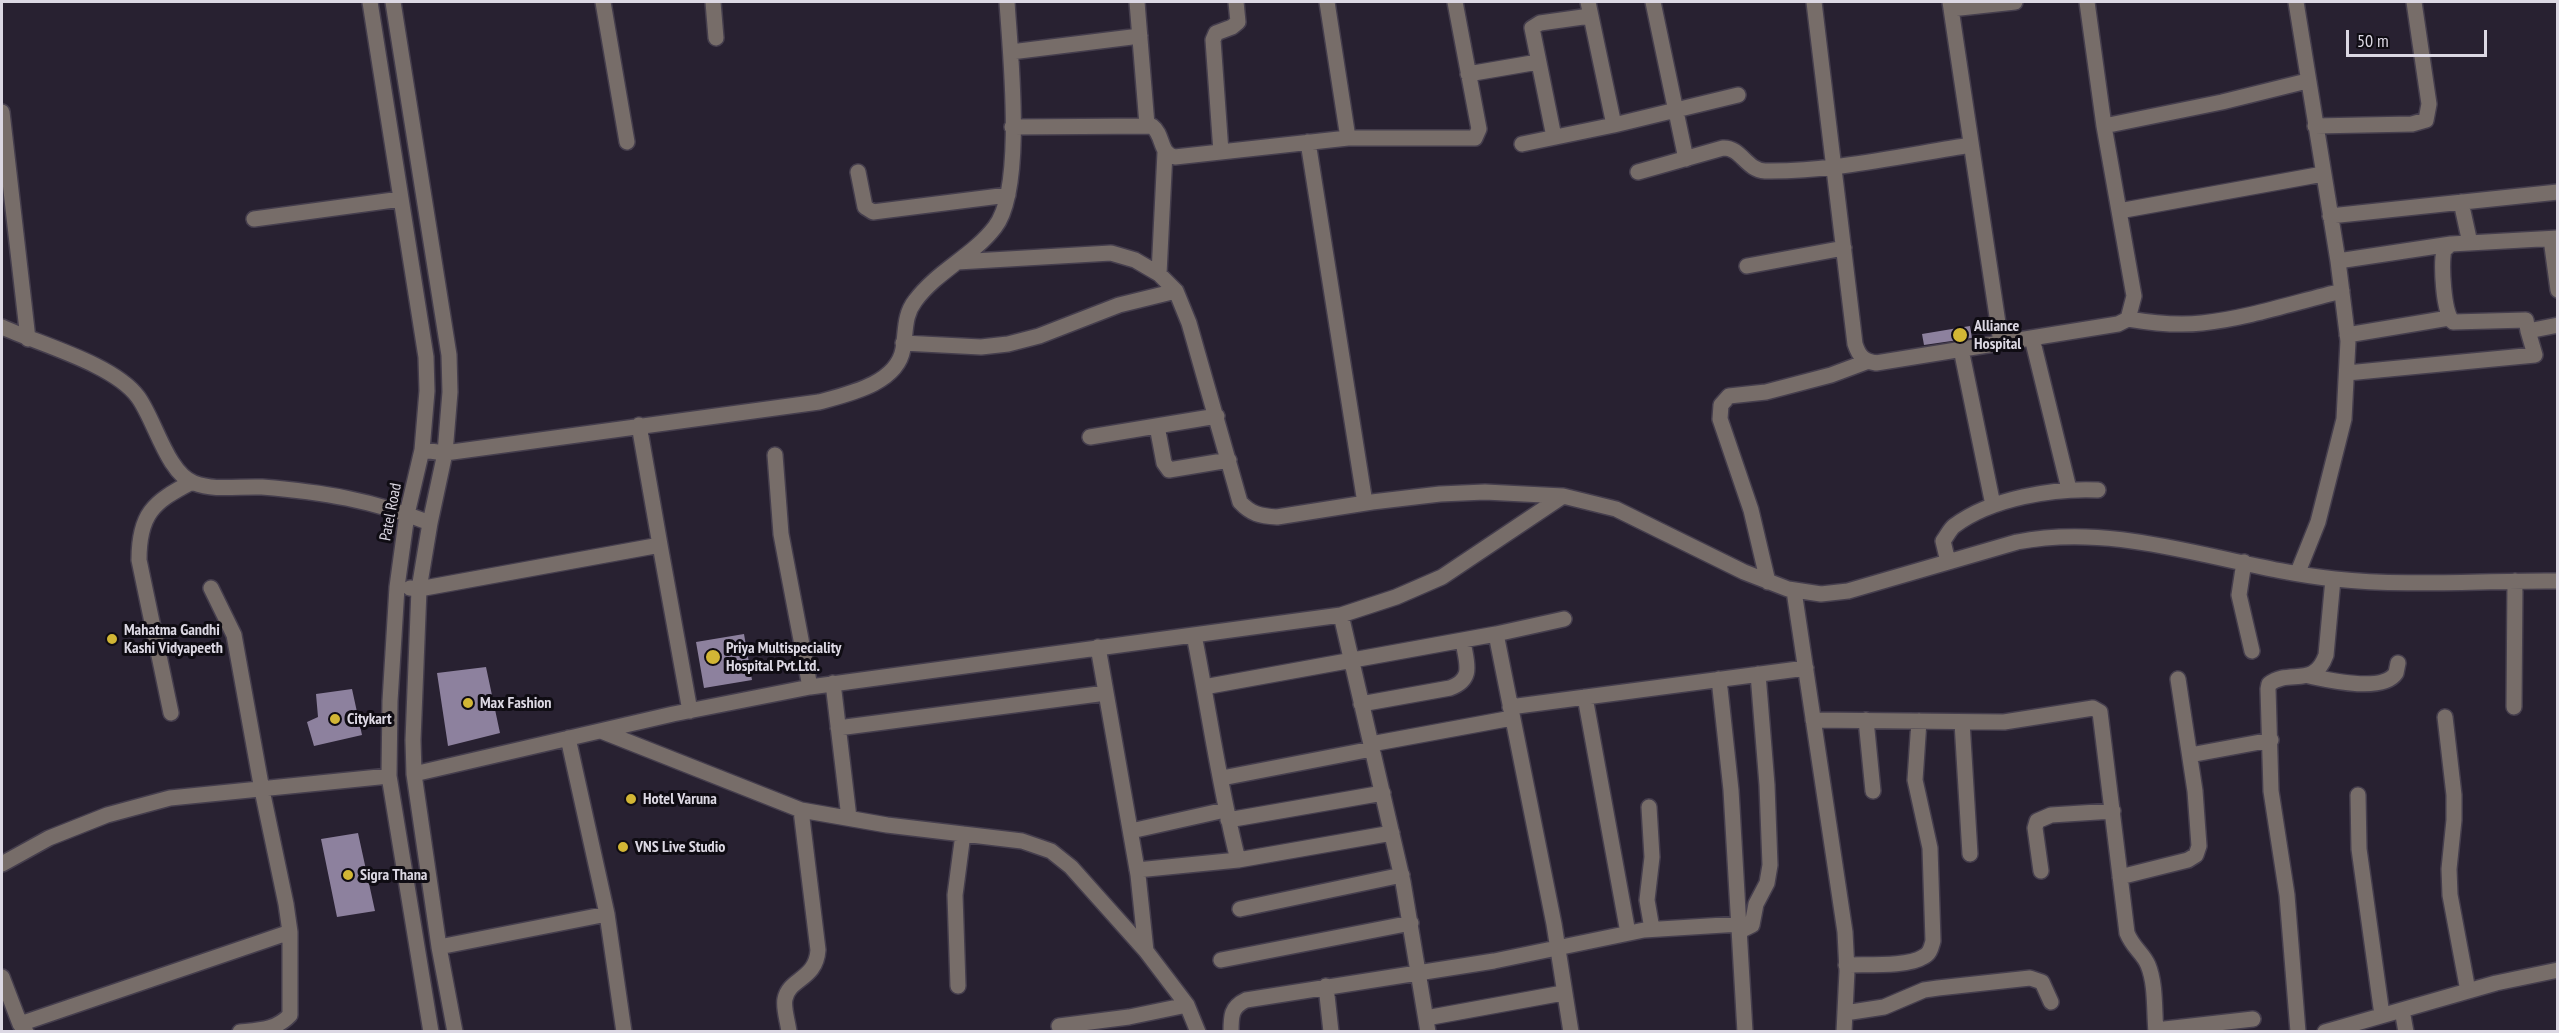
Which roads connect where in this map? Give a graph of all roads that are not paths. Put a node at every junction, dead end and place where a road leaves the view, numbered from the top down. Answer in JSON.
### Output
{"nodes":[{"id":1,"x":370,"y":2,"type":"edge"},
{"id":2,"x":393,"y":2,"type":"edge"},
{"id":3,"x":603,"y":2,"type":"edge"},
{"id":4,"x":713,"y":2,"type":"edge"},
{"id":5,"x":1007,"y":2,"type":"edge"},
{"id":6,"x":1137,"y":2,"type":"edge"},
{"id":7,"x":1236,"y":2,"type":"edge"},
{"id":8,"x":1327,"y":2,"type":"edge"},
{"id":9,"x":1455,"y":2,"type":"edge"},
{"id":10,"x":1653,"y":2,"type":"edge"},
{"id":11,"x":1814,"y":2,"type":"edge"},
{"id":12,"x":2015,"y":2,"type":"edge"},
{"id":13,"x":2087,"y":2,"type":"edge"},
{"id":14,"x":2296,"y":2,"type":"edge"},
{"id":15,"x":2414,"y":2,"type":"edge"},
{"id":16,"x":1951,"y":5,"type":"edge"},
{"id":17,"x":1589,"y":9,"type":"edge"},
{"id":18,"x":1140,"y":36,"type":"junction"},
{"id":19,"x":716,"y":38,"type":"dead end"},
{"id":20,"x":1011,"y":52,"type":"junction"},
{"id":21,"x":1538,"y":62,"type":"junction"},
{"id":22,"x":1468,"y":74,"type":"junction"},
{"id":23,"x":2307,"y":81,"type":"junction"},
{"id":24,"x":1738,"y":95,"type":"dead end"},
{"id":25,"x":1676,"y":111,"type":"junction"},
{"id":26,"x":2,"y":112,"type":"edge"},
{"id":27,"x":1147,"y":125,"type":"junction"},
{"id":28,"x":1614,"y":125,"type":"junction"},
{"id":29,"x":2104,"y":126,"type":"junction"},
{"id":30,"x":2315,"y":126,"type":"junction"},
{"id":31,"x":1012,"y":128,"type":"junction"},
{"id":32,"x":1554,"y":137,"type":"junction"},
{"id":33,"x":1348,"y":138,"type":"junction"},
{"id":34,"x":627,"y":142,"type":"dead end"},
{"id":35,"x":1308,"y":142,"type":"junction"},
{"id":36,"x":1522,"y":144,"type":"dead end"},
{"id":37,"x":1971,"y":145,"type":"junction"},
{"id":38,"x":1165,"y":152,"type":"junction"},
{"id":39,"x":1221,"y":152,"type":"junction"},
{"id":40,"x":1686,"y":159,"type":"junction"},
{"id":41,"x":1835,"y":166,"type":"junction"},
{"id":42,"x":858,"y":172,"type":"dead end"},
{"id":43,"x":1638,"y":172,"type":"dead end"},
{"id":44,"x":2324,"y":174,"type":"junction"},
{"id":45,"x":2558,"y":192,"type":"edge"},
{"id":46,"x":1008,"y":195,"type":"junction"},
{"id":47,"x":401,"y":199,"type":"junction"},
{"id":48,"x":2461,"y":202,"type":"junction"},
{"id":49,"x":2119,"y":211,"type":"junction"},
{"id":50,"x":2330,"y":216,"type":"junction"},
{"id":51,"x":254,"y":219,"type":"dead end"},
{"id":52,"x":2554,"y":238,"type":"edge"},
{"id":53,"x":2470,"y":243,"type":"junction"},
{"id":54,"x":2451,"y":244,"type":"junction"},
{"id":55,"x":1844,"y":248,"type":"junction"},
{"id":56,"x":2338,"y":261,"type":"junction"},
{"id":57,"x":957,"y":262,"type":"junction"},
{"id":58,"x":1747,"y":266,"type":"dead end"},
{"id":59,"x":1159,"y":274,"type":"junction"},
{"id":60,"x":2558,"y":290,"type":"edge"},
{"id":61,"x":1176,"y":291,"type":"junction"},
{"id":62,"x":2342,"y":291,"type":"junction"},
{"id":63,"x":2449,"y":318,"type":"junction"},
{"id":64,"x":2128,"y":319,"type":"junction"},
{"id":65,"x":2558,"y":325,"type":"edge"},
{"id":66,"x":2,"y":327,"type":"edge"},
{"id":67,"x":2528,"y":331,"type":"junction"},
{"id":68,"x":2348,"y":335,"type":"junction"},
{"id":69,"x":2032,"y":338,"type":"junction"},
{"id":70,"x":28,"y":339,"type":"junction"},
{"id":71,"x":2001,"y":343,"type":"junction"},
{"id":72,"x":903,"y":344,"type":"junction"},
{"id":73,"x":1961,"y":349,"type":"junction"},
{"id":74,"x":449,"y":355,"type":"junction"},
{"id":75,"x":426,"y":357,"type":"junction"},
{"id":76,"x":1866,"y":362,"type":"junction"},
{"id":77,"x":2347,"y":373,"type":"junction"},
{"id":78,"x":1217,"y":416,"type":"junction"},
{"id":79,"x":639,"y":425,"type":"junction"},
{"id":80,"x":1157,"y":426,"type":"junction"},
{"id":81,"x":1090,"y":437,"type":"dead end"},
{"id":82,"x":422,"y":450,"type":"junction"},
{"id":83,"x":445,"y":453,"type":"junction"},
{"id":84,"x":775,"y":455,"type":"dead end"},
{"id":85,"x":1229,"y":460,"type":"junction"},
{"id":86,"x":192,"y":482,"type":"junction"},
{"id":87,"x":2069,"y":489,"type":"junction"},
{"id":88,"x":2098,"y":490,"type":"dead end"},
{"id":89,"x":1563,"y":496,"type":"junction"},
{"id":90,"x":1365,"y":503,"type":"junction"},
{"id":91,"x":1993,"y":505,"type":"junction"},
{"id":92,"x":407,"y":514,"type":"junction"},
{"id":93,"x":430,"y":523,"type":"junction"},
{"id":94,"x":660,"y":545,"type":"junction"},
{"id":95,"x":1948,"y":562,"type":"junction"},
{"id":96,"x":2244,"y":562,"type":"junction"},
{"id":97,"x":2298,"y":572,"type":"junction"},
{"id":98,"x":2333,"y":579,"type":"junction"},
{"id":99,"x":2515,"y":581,"type":"junction"},
{"id":100,"x":2558,"y":581,"type":"edge"},
{"id":101,"x":1768,"y":582,"type":"junction"},
{"id":102,"x":397,"y":587,"type":"junction"},
{"id":103,"x":211,"y":588,"type":"dead end"},
{"id":104,"x":419,"y":589,"type":"junction"},
{"id":105,"x":1794,"y":591,"type":"junction"},
{"id":106,"x":1341,"y":615,"type":"junction"},
{"id":107,"x":1564,"y":619,"type":"dead end"},
{"id":108,"x":1496,"y":634,"type":"junction"},
{"id":109,"x":1194,"y":635,"type":"junction"},
{"id":110,"x":1463,"y":640,"type":"junction"},
{"id":111,"x":1098,"y":647,"type":"junction"},
{"id":112,"x":2252,"y":651,"type":"dead end"},
{"id":113,"x":1352,"y":662,"type":"junction"},
{"id":114,"x":2398,"y":663,"type":"dead end"},
{"id":115,"x":1806,"y":668,"type":"junction"},
{"id":116,"x":1758,"y":674,"type":"junction"},
{"id":117,"x":2309,"y":676,"type":"junction"},
{"id":118,"x":1719,"y":679,"type":"junction"},
{"id":119,"x":2178,"y":679,"type":"dead end"},
{"id":120,"x":833,"y":683,"type":"junction"},
{"id":121,"x":810,"y":687,"type":"junction"},
{"id":122,"x":1204,"y":687,"type":"junction"},
{"id":123,"x":1106,"y":693,"type":"junction"},
{"id":124,"x":1585,"y":697,"type":"junction"},
{"id":125,"x":1361,"y":704,"type":"junction"},
{"id":126,"x":2514,"y":707,"type":"dead end"},
{"id":127,"x":690,"y":711,"type":"junction"},
{"id":128,"x":171,"y":713,"type":"dead end"},
{"id":129,"x":1511,"y":713,"type":"junction"},
{"id":130,"x":2445,"y":717,"type":"dead end"},
{"id":131,"x":1813,"y":720,"type":"junction"},
{"id":132,"x":1866,"y":720,"type":"junction"},
{"id":133,"x":1919,"y":721,"type":"junction"},
{"id":134,"x":1962,"y":722,"type":"junction"},
{"id":135,"x":838,"y":728,"type":"junction"},
{"id":136,"x":601,"y":731,"type":"junction"},
{"id":137,"x":568,"y":738,"type":"junction"},
{"id":138,"x":2271,"y":740,"type":"junction"},
{"id":139,"x":1372,"y":747,"type":"junction"},
{"id":140,"x":2190,"y":754,"type":"junction"},
{"id":141,"x":414,"y":774,"type":"junction"},
{"id":142,"x":389,"y":776,"type":"junction"},
{"id":143,"x":1222,"y":778,"type":"junction"},
{"id":144,"x":262,"y":790,"type":"junction"},
{"id":145,"x":1873,"y":791,"type":"dead end"},
{"id":146,"x":1383,"y":793,"type":"junction"},
{"id":147,"x":2358,"y":795,"type":"dead end"},
{"id":148,"x":1649,"y":807,"type":"dead end"},
{"id":149,"x":801,"y":810,"type":"junction"},
{"id":150,"x":2113,"y":812,"type":"junction"},
{"id":151,"x":1226,"y":815,"type":"junction"},
{"id":152,"x":849,"y":818,"type":"junction"},
{"id":153,"x":1131,"y":831,"type":"junction"},
{"id":154,"x":1392,"y":832,"type":"junction"},
{"id":155,"x":963,"y":834,"type":"junction"},
{"id":156,"x":1970,"y":854,"type":"dead end"},
{"id":157,"x":1238,"y":860,"type":"junction"},
{"id":158,"x":2,"y":864,"type":"edge"},
{"id":159,"x":1137,"y":870,"type":"junction"},
{"id":160,"x":2040,"y":871,"type":"dead end"},
{"id":161,"x":1402,"y":875,"type":"junction"},
{"id":162,"x":2120,"y":877,"type":"junction"},
{"id":163,"x":1240,"y":909,"type":"dead end"},
{"id":164,"x":607,"y":914,"type":"junction"},
{"id":165,"x":1411,"y":923,"type":"junction"},
{"id":166,"x":1740,"y":928,"type":"junction"},
{"id":167,"x":1652,"y":929,"type":"junction"},
{"id":168,"x":290,"y":932,"type":"junction"},
{"id":169,"x":1628,"y":933,"type":"junction"},
{"id":170,"x":439,"y":947,"type":"junction"},
{"id":171,"x":1557,"y":947,"type":"junction"},
{"id":172,"x":1146,"y":951,"type":"junction"},
{"id":173,"x":1221,"y":960,"type":"dead end"},
{"id":174,"x":1846,"y":965,"type":"junction"},
{"id":175,"x":2558,"y":970,"type":"edge"},
{"id":176,"x":1419,"y":971,"type":"junction"},
{"id":177,"x":2,"y":977,"type":"edge"},
{"id":178,"x":958,"y":986,"type":"dead end"},
{"id":179,"x":1326,"y":986,"type":"junction"},
{"id":180,"x":2468,"y":991,"type":"junction"},
{"id":181,"x":1563,"y":993,"type":"junction"},
{"id":182,"x":2051,"y":1002,"type":"dead end"},
{"id":183,"x":1187,"y":1005,"type":"junction"},
{"id":184,"x":2402,"y":1010,"type":"junction"},
{"id":185,"x":1845,"y":1013,"type":"junction"},
{"id":186,"x":2382,"y":1015,"type":"junction"},
{"id":187,"x":2253,"y":1019,"type":"dead end"},
{"id":188,"x":1427,"y":1025,"type":"edge"},
{"id":189,"x":1059,"y":1026,"type":"dead end"},
{"id":190,"x":23,"y":1028,"type":"edge"},
{"id":191,"x":2156,"y":1031,"type":"edge"},
{"id":192,"x":240,"y":1032,"type":"edge"},
{"id":193,"x":431,"y":1032,"type":"edge"},
{"id":194,"x":455,"y":1032,"type":"edge"},
{"id":195,"x":624,"y":1032,"type":"edge"},
{"id":196,"x":789,"y":1032,"type":"edge"},
{"id":197,"x":1198,"y":1032,"type":"edge"},
{"id":198,"x":1231,"y":1032,"type":"edge"},
{"id":199,"x":1331,"y":1032,"type":"edge"},
{"id":200,"x":1571,"y":1032,"type":"edge"},
{"id":201,"x":1745,"y":1032,"type":"edge"},
{"id":202,"x":1844,"y":1032,"type":"edge"},
{"id":203,"x":2298,"y":1032,"type":"edge"},
{"id":204,"x":2325,"y":1032,"type":"edge"},
{"id":205,"x":2406,"y":1032,"type":"edge"}],
"edges":[{"from":1,"to":47,"type":"street","name":"Patel Road"},
{"from":2,"to":74,"type":"street"},
{"from":3,"to":34,"type":"street"},
{"from":4,"to":19,"type":"street"},
{"from":5,"to":20,"type":"street"},
{"from":6,"to":18,"type":"street"},
{"from":7,"to":39,"type":"street"},
{"from":8,"to":33,"type":"street"},
{"from":9,"to":22,"type":"street"},
{"from":10,"to":25,"type":"street"},
{"from":11,"to":41,"type":"street"},
{"from":12,"to":16,"type":"street"},
{"from":13,"to":29,"type":"street"},
{"from":14,"to":23,"type":"street"},
{"from":15,"to":30,"type":"street"},
{"from":16,"to":37,"type":"street"},
{"from":17,"to":21,"type":"street"},
{"from":17,"to":28,"type":"street"},
{"from":18,"to":20,"type":"street"},
{"from":18,"to":27,"type":"street"},
{"from":20,"to":31,"type":"street"},
{"from":21,"to":22,"type":"street"},
{"from":21,"to":32,"type":"street"},
{"from":22,"to":33,"type":"street"},
{"from":23,"to":29,"type":"street"},
{"from":23,"to":30,"type":"street"},
{"from":24,"to":25,"type":"street"},
{"from":25,"to":28,"type":"street"},
{"from":25,"to":40,"type":"street"},
{"from":26,"to":70,"type":"street"},
{"from":27,"to":31,"type":"street"},
{"from":27,"to":38,"type":"street"},
{"from":28,"to":32,"type":"street"},
{"from":29,"to":49,"type":"street"},
{"from":30,"to":44,"type":"street"},
{"from":31,"to":46,"type":"street"},
{"from":32,"to":36,"type":"street"},
{"from":33,"to":35,"type":"street"},
{"from":35,"to":39,"type":"street"},
{"from":35,"to":90,"type":"street"},
{"from":37,"to":41,"type":"street"},
{"from":37,"to":71,"type":"street"},
{"from":38,"to":39,"type":"street"},
{"from":38,"to":59,"type":"street"},
{"from":40,"to":41,"type":"street"},
{"from":40,"to":43,"type":"street"},
{"from":41,"to":55,"type":"street"},
{"from":42,"to":46,"type":"street"},
{"from":44,"to":49,"type":"street"},
{"from":44,"to":50,"type":"street"},
{"from":45,"to":48,"type":"street"},
{"from":46,"to":57,"type":"street"},
{"from":47,"to":51,"type":"street"},
{"from":47,"to":75,"type":"street","name":"Patel Road"},
{"from":48,"to":50,"type":"street"},
{"from":48,"to":53,"type":"street"},
{"from":49,"to":64,"type":"street"},
{"from":50,"to":56,"type":"street"},
{"from":52,"to":53,"type":"street"},
{"from":52,"to":60,"type":"street"},
{"from":53,"to":54,"type":"street"},
{"from":54,"to":56,"type":"street"},
{"from":54,"to":63,"type":"street"},
{"from":55,"to":58,"type":"street"},
{"from":55,"to":76,"type":"street"},
{"from":56,"to":62,"type":"street"},
{"from":57,"to":59,"type":"street"},
{"from":57,"to":72,"type":"street"},
{"from":59,"to":61,"type":"street"},
{"from":61,"to":72,"type":"street"},
{"from":61,"to":78,"type":"street"},
{"from":62,"to":64,"type":"street"},
{"from":62,"to":68,"type":"street"},
{"from":63,"to":67,"type":"street"},
{"from":63,"to":68,"type":"street"},
{"from":64,"to":69,"type":"street"},
{"from":65,"to":67,"type":"street"},
{"from":66,"to":70,"type":"street"},
{"from":67,"to":77,"type":"street"},
{"from":68,"to":77,"type":"street"},
{"from":69,"to":71,"type":"street"},
{"from":69,"to":87,"type":"street"},
{"from":70,"to":86,"type":"street"},
{"from":71,"to":73,"type":"street"},
{"from":72,"to":79,"type":"street"},
{"from":73,"to":76,"type":"street"},
{"from":73,"to":91,"type":"street"},
{"from":74,"to":75,"type":"street"},
{"from":74,"to":83,"type":"street"},
{"from":75,"to":82,"type":"street","name":"Patel Road"},
{"from":76,"to":101,"type":"street"},
{"from":77,"to":97,"type":"street"},
{"from":78,"to":80,"type":"street"},
{"from":78,"to":85,"type":"street"},
{"from":79,"to":83,"type":"street"},
{"from":79,"to":94,"type":"street"},
{"from":80,"to":81,"type":"street"},
{"from":80,"to":85,"type":"street"},
{"from":82,"to":83,"type":"street"},
{"from":82,"to":92,"type":"street","name":"Patel Road"},
{"from":83,"to":93,"type":"street"},
{"from":84,"to":121,"type":"street"},
{"from":85,"to":90,"type":"street"},
{"from":86,"to":92,"type":"street"},
{"from":86,"to":128,"type":"street"},
{"from":87,"to":88,"type":"street"},
{"from":87,"to":91,"type":"street"},
{"from":89,"to":90,"type":"street"},
{"from":89,"to":101,"type":"street"},
{"from":89,"to":106,"type":"street"},
{"from":91,"to":95,"type":"street"},
{"from":92,"to":93,"type":"street"},
{"from":92,"to":102,"type":"street","name":"Patel Road"},
{"from":93,"to":104,"type":"street"},
{"from":94,"to":104,"type":"street"},
{"from":94,"to":127,"type":"street"},
{"from":95,"to":96,"type":"street"},
{"from":95,"to":105,"type":"street"},
{"from":96,"to":97,"type":"street"},
{"from":96,"to":112,"type":"street"},
{"from":97,"to":98,"type":"street"},
{"from":98,"to":99,"type":"street"},
{"from":98,"to":117,"type":"street"},
{"from":99,"to":100,"type":"street"},
{"from":99,"to":126,"type":"street"},
{"from":101,"to":105,"type":"street"},
{"from":102,"to":104,"type":"street"},
{"from":102,"to":142,"type":"street","name":"Patel Road"},
{"from":103,"to":144,"type":"street"},
{"from":104,"to":141,"type":"street"},
{"from":105,"to":115,"type":"street"},
{"from":106,"to":109,"type":"street"},
{"from":106,"to":113,"type":"street"},
{"from":107,"to":108,"type":"street"},
{"from":108,"to":110,"type":"street"},
{"from":108,"to":129,"type":"street"},
{"from":109,"to":111,"type":"street"},
{"from":109,"to":122,"type":"street"},
{"from":110,"to":113,"type":"street"},
{"from":110,"to":125,"type":"street"},
{"from":111,"to":120,"type":"street"},
{"from":111,"to":123,"type":"street"},
{"from":113,"to":122,"type":"street"},
{"from":113,"to":125,"type":"street"},
{"from":114,"to":117,"type":"street"},
{"from":115,"to":116,"type":"street"},
{"from":115,"to":131,"type":"street"},
{"from":116,"to":118,"type":"street"},
{"from":116,"to":166,"type":"street"},
{"from":117,"to":138,"type":"street"},
{"from":118,"to":124,"type":"street"},
{"from":118,"to":166,"type":"street"},
{"from":119,"to":140,"type":"street"},
{"from":120,"to":121,"type":"street"},
{"from":120,"to":135,"type":"street"},
{"from":121,"to":127,"type":"street"},
{"from":122,"to":143,"type":"street"},
{"from":123,"to":135,"type":"street"},
{"from":123,"to":153,"type":"street"},
{"from":124,"to":129,"type":"street"},
{"from":124,"to":169,"type":"street"},
{"from":125,"to":139,"type":"street"},
{"from":127,"to":136,"type":"street"},
{"from":129,"to":139,"type":"street"},
{"from":129,"to":171,"type":"street"},
{"from":130,"to":180,"type":"street"},
{"from":131,"to":132,"type":"street"},
{"from":131,"to":174,"type":"street"},
{"from":132,"to":133,"type":"street"},
{"from":132,"to":145,"type":"street"},
{"from":133,"to":134,"type":"street"},
{"from":133,"to":174,"type":"street"},
{"from":134,"to":150,"type":"street"},
{"from":134,"to":156,"type":"street"},
{"from":135,"to":152,"type":"street"},
{"from":136,"to":137,"type":"street"},
{"from":136,"to":149,"type":"street"},
{"from":137,"to":141,"type":"street"},
{"from":137,"to":164,"type":"street"},
{"from":138,"to":140,"type":"street"},
{"from":138,"to":203,"type":"street"},
{"from":139,"to":143,"type":"street"},
{"from":139,"to":146,"type":"street"},
{"from":140,"to":162,"type":"street"},
{"from":141,"to":170,"type":"street"},
{"from":142,"to":144,"type":"street"},
{"from":142,"to":193,"type":"street","name":"Patel Road"},
{"from":143,"to":151,"type":"street"},
{"from":144,"to":158,"type":"street"},
{"from":144,"to":168,"type":"street"},
{"from":146,"to":151,"type":"street"},
{"from":146,"to":154,"type":"street"},
{"from":147,"to":186,"type":"street"},
{"from":148,"to":167,"type":"street"},
{"from":149,"to":152,"type":"street"},
{"from":149,"to":196,"type":"street"},
{"from":150,"to":160,"type":"street"},
{"from":150,"to":162,"type":"street"},
{"from":151,"to":153,"type":"street"},
{"from":151,"to":157,"type":"street"},
{"from":152,"to":155,"type":"street"},
{"from":153,"to":159,"type":"street"},
{"from":154,"to":157,"type":"street"},
{"from":154,"to":161,"type":"street"},
{"from":155,"to":172,"type":"street"},
{"from":155,"to":178,"type":"street"},
{"from":157,"to":159,"type":"street"},
{"from":159,"to":172,"type":"street"},
{"from":161,"to":163,"type":"street"},
{"from":161,"to":165,"type":"street"},
{"from":162,"to":191,"type":"street"},
{"from":164,"to":170,"type":"street"},
{"from":164,"to":195,"type":"street"},
{"from":165,"to":173,"type":"street"},
{"from":165,"to":176,"type":"street"},
{"from":166,"to":167,"type":"street"},
{"from":166,"to":201,"type":"street"},
{"from":167,"to":169,"type":"street"},
{"from":168,"to":190,"type":"street"},
{"from":168,"to":192,"type":"street"},
{"from":169,"to":171,"type":"street"},
{"from":170,"to":194,"type":"street"},
{"from":171,"to":176,"type":"street"},
{"from":171,"to":181,"type":"street"},
{"from":172,"to":183,"type":"street"},
{"from":174,"to":185,"type":"street"},
{"from":175,"to":180,"type":"street"},
{"from":176,"to":179,"type":"street"},
{"from":176,"to":188,"type":"street"},
{"from":177,"to":190,"type":"street"},
{"from":179,"to":198,"type":"street"},
{"from":179,"to":199,"type":"street"},
{"from":180,"to":184,"type":"street"},
{"from":181,"to":188,"type":"street"},
{"from":181,"to":200,"type":"street"},
{"from":182,"to":185,"type":"street"},
{"from":183,"to":189,"type":"street"},
{"from":183,"to":197,"type":"street"},
{"from":184,"to":186,"type":"street"},
{"from":184,"to":205,"type":"street"},
{"from":185,"to":202,"type":"street"},
{"from":186,"to":204,"type":"street"},
{"from":187,"to":191,"type":"street"}]}
